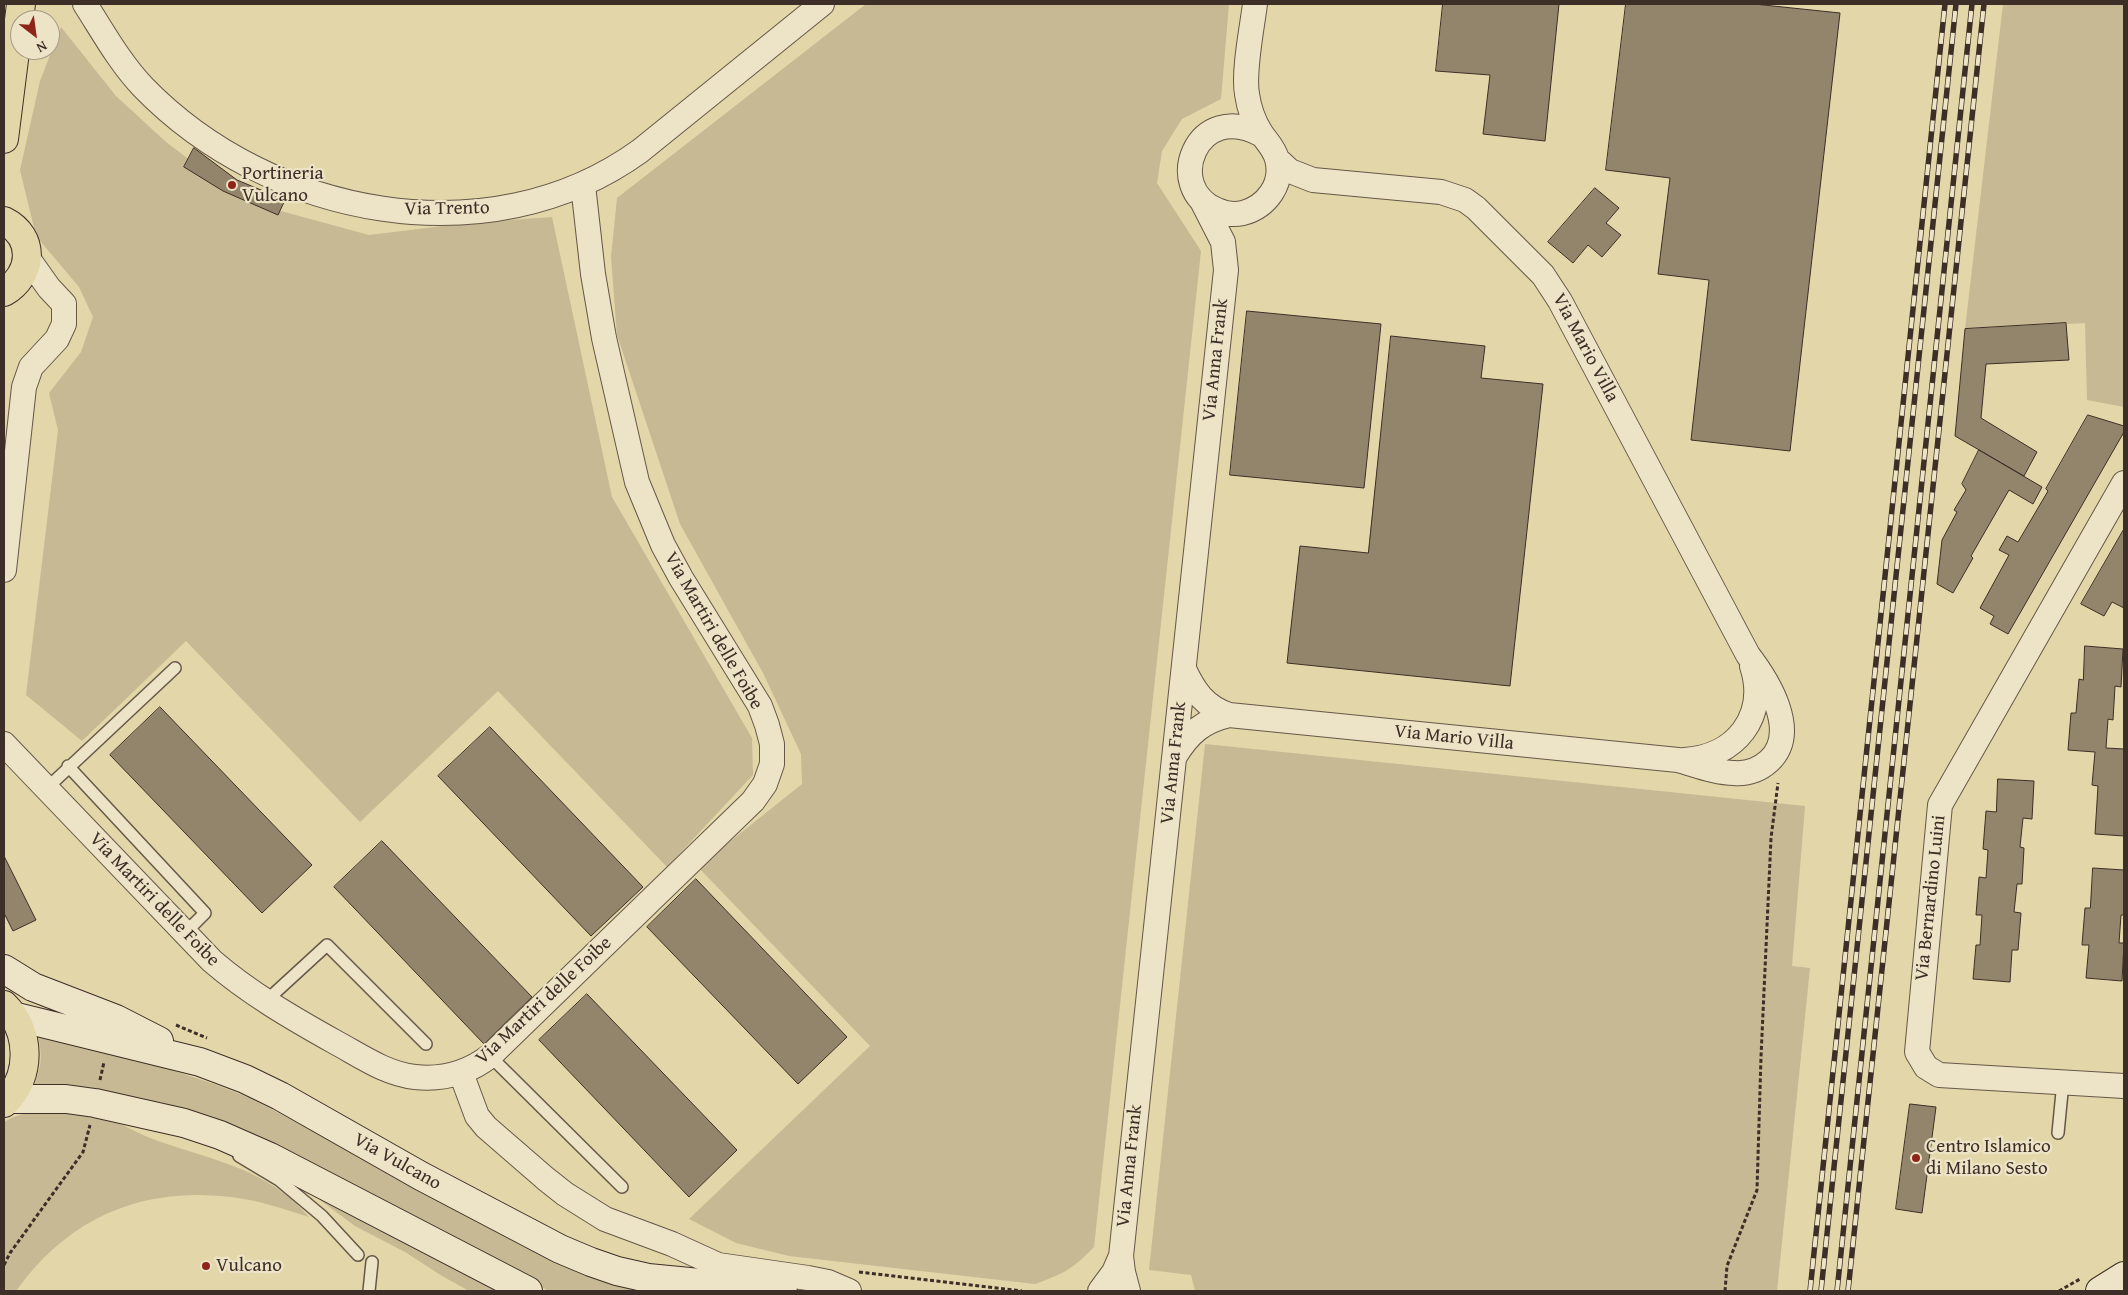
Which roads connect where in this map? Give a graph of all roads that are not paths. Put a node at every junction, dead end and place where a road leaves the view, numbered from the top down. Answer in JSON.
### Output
{"nodes":[{"id":1,"x":822,"y":4,"type":"edge"},
{"id":2,"x":1255,"y":4,"type":"edge"},
{"id":3,"x":84,"y":6,"type":"edge"},
{"id":4,"x":15,"y":60,"type":"edge"},
{"id":5,"x":1247,"y":80,"type":"junction"},
{"id":6,"x":1216,"y":130,"type":"junction"},
{"id":7,"x":1262,"y":135,"type":"junction"},
{"id":8,"x":4,"y":139,"type":"edge"},
{"id":9,"x":1278,"y":160,"type":"junction"},
{"id":10,"x":1312,"y":180,"type":"junction"},
{"id":11,"x":583,"y":184,"type":"junction"},
{"id":12,"x":1201,"y":200,"type":"junction"},
{"id":13,"x":1260,"y":205,"type":"junction"},
{"id":14,"x":4,"y":221,"type":"edge"},
{"id":15,"x":1226,"y":270,"type":"junction"},
{"id":16,"x":17,"y":276,"type":"edge"},
{"id":17,"x":2124,"y":483,"type":"edge"},
{"id":18,"x":4,"y":570,"type":"edge"},
{"id":19,"x":1748,"y":655,"type":"junction"},
{"id":20,"x":175,"y":668,"type":"dead end"},
{"id":21,"x":1184,"y":669,"type":"junction"},
{"id":22,"x":1229,"y":715,"type":"junction"},
{"id":23,"x":4,"y":744,"type":"edge"},
{"id":24,"x":1174,"y":758,"type":"junction"},
{"id":25,"x":1678,"y":760,"type":"junction"},
{"id":26,"x":68,"y":766,"type":"junction"},
{"id":27,"x":46,"y":789,"type":"junction"},
{"id":28,"x":185,"y":933,"type":"junction"},
{"id":29,"x":4,"y":969,"type":"edge"},
{"id":30,"x":266,"y":1001,"type":"junction"},
{"id":31,"x":8,"y":1011,"type":"edge"},
{"id":32,"x":426,"y":1044,"type":"dead end"},
{"id":33,"x":490,"y":1056,"type":"junction"},
{"id":34,"x":200,"y":1062,"type":"junction"},
{"id":35,"x":462,"y":1073,"type":"junction"},
{"id":36,"x":2063,"y":1082,"type":"junction"},
{"id":37,"x":2124,"y":1086,"type":"edge"},
{"id":38,"x":6,"y":1101,"type":"edge"},
{"id":39,"x":184,"y":1123,"type":"junction"},
{"id":40,"x":2058,"y":1133,"type":"dead end"},
{"id":41,"x":622,"y":1188,"type":"dead end"},
{"id":42,"x":358,"y":1255,"type":"dead end"},
{"id":43,"x":1121,"y":1256,"type":"junction"},
{"id":44,"x":372,"y":1262,"type":"dead end"},
{"id":45,"x":2124,"y":1276,"type":"edge"},
{"id":46,"x":369,"y":1291,"type":"edge"},
{"id":47,"x":528,"y":1291,"type":"edge"},
{"id":48,"x":783,"y":1291,"type":"edge"},
{"id":49,"x":849,"y":1291,"type":"edge"},
{"id":50,"x":1100,"y":1291,"type":"edge"},
{"id":51,"x":1128,"y":1291,"type":"edge"},
{"id":52,"x":2100,"y":1291,"type":"edge"}],
"edges":[{"from":1,"to":11,"type":"street","name":"Via Trento"},
{"from":2,"to":5,"type":"street"},
{"from":3,"to":11,"type":"street","name":"Via Trento"},
{"from":4,"to":8,"type":"main road"},
{"from":5,"to":6,"type":"street"},
{"from":5,"to":7,"type":"street"},
{"from":6,"to":7,"type":"street"},
{"from":6,"to":12,"type":"street"},
{"from":7,"to":9,"type":"street"},
{"from":9,"to":10,"type":"street","name":"Via Mario Villa"},
{"from":9,"to":13,"type":"street"},
{"from":10,"to":13,"type":"street","name":"Via Mario Villa"},
{"from":10,"to":19,"type":"street","name":"Via Mario Villa"},
{"from":11,"to":33,"type":"street","name":"Via Martiri delle Foibe"},
{"from":12,"to":13,"type":"street"},
{"from":12,"to":15,"type":"street","name":"Via Anna Frank"},
{"from":13,"to":15,"type":"street","name":"Via Anna Frank"},
{"from":14,"to":16,"type":"main road"},
{"from":15,"to":21,"type":"street","name":"Via Anna Frank"},
{"from":16,"to":18,"type":"street"},
{"from":17,"to":36,"type":"street","name":"Via Bernardino Luini"},
{"from":19,"to":25,"type":"street","name":"Via Mario Villa"},
{"from":19,"to":25,"type":"street","name":"Via Mario Villa"},
{"from":20,"to":26,"type":"lane"},
{"from":21,"to":22,"type":"street","name":"Via Mario Villa"},
{"from":21,"to":24,"type":"street","name":"Via Anna Frank"},
{"from":22,"to":24,"type":"street","name":"Via Mario Villa"},
{"from":22,"to":25,"type":"street","name":"Via Mario Villa"},
{"from":23,"to":27,"type":"street","name":"Via Martiri delle Foibe"},
{"from":24,"to":43,"type":"street","name":"Via Anna Frank"},
{"from":26,"to":27,"type":"lane"},
{"from":26,"to":28,"type":"lane"},
{"from":27,"to":28,"type":"street","name":"Via Martiri delle Foibe"},
{"from":28,"to":30,"type":"street","name":"Via Martiri delle Foibe"},
{"from":29,"to":34,"type":"main road"},
{"from":30,"to":32,"type":"lane"},
{"from":30,"to":35,"type":"street","name":"Via Martiri delle Foibe"},
{"from":31,"to":34,"type":"main road","name":"Via Vulcano"},
{"from":31,"to":38,"type":"main road"},
{"from":33,"to":35,"type":"street","name":"Via Martiri delle Foibe"},
{"from":33,"to":41,"type":"lane"},
{"from":34,"to":48,"type":"main road","name":"Via Vulcano"},
{"from":35,"to":49,"type":"street","name":"Via Martiri delle Foibe"},
{"from":36,"to":37,"type":"street","name":"Via Bernardino Luini"},
{"from":36,"to":40,"type":"lane"},
{"from":38,"to":39,"type":"main road"},
{"from":39,"to":42,"type":"lane"},
{"from":39,"to":47,"type":"main road"},
{"from":43,"to":50,"type":"street","name":"Via Anna Frank"},
{"from":43,"to":51,"type":"street","name":"Via Anna Frank"},
{"from":44,"to":46,"type":"lane"},
{"from":45,"to":52,"type":"main road"}]}
